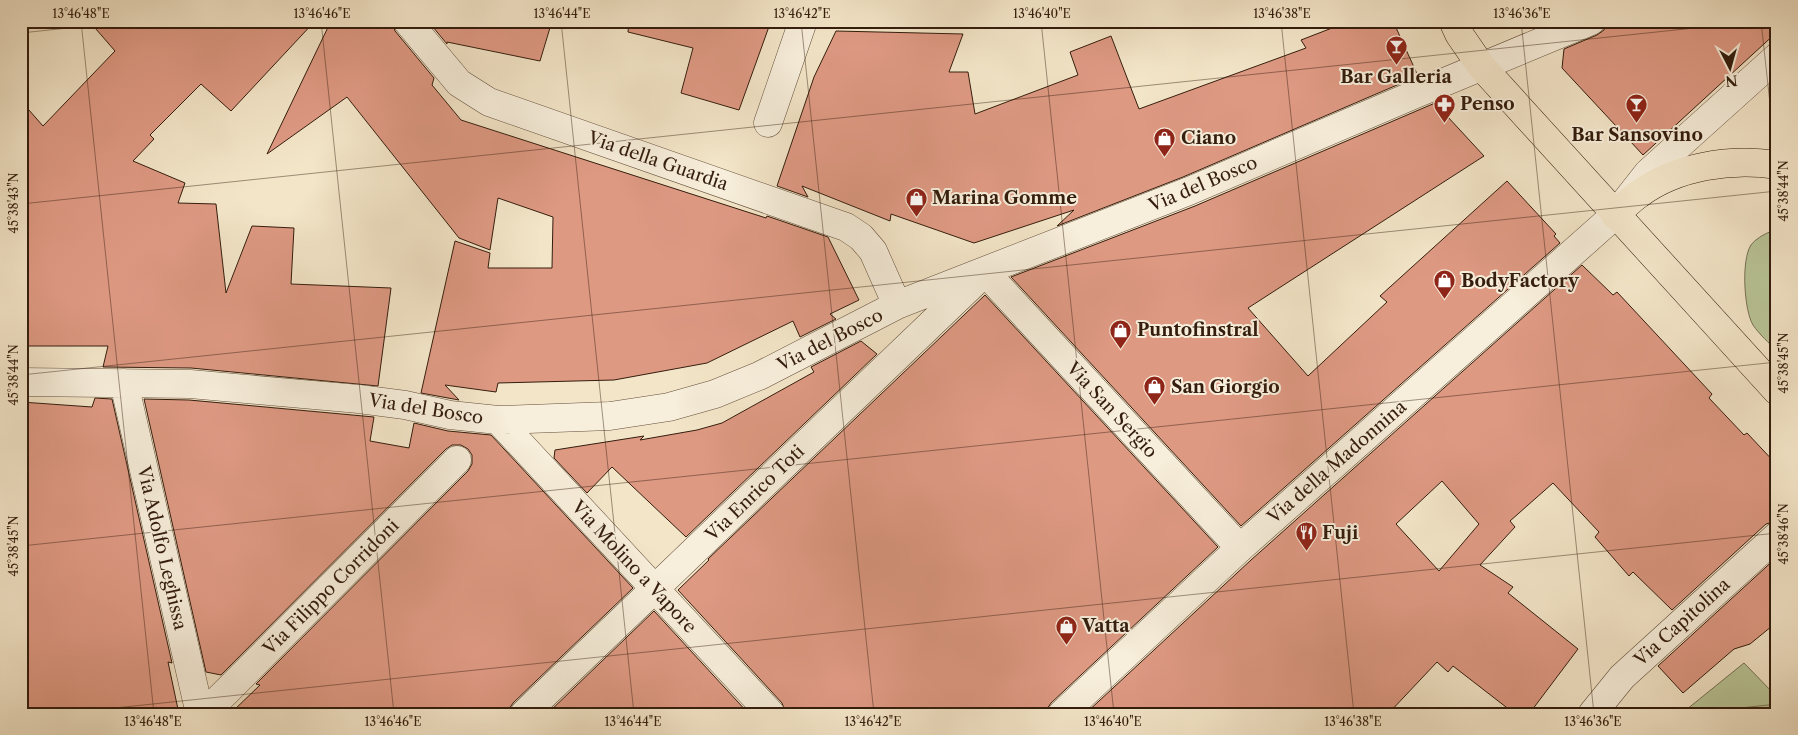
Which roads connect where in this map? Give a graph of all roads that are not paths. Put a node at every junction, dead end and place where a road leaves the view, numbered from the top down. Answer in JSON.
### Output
{"nodes":[{"id":1,"x":407,"y":21,"type":"edge"},
{"id":2,"x":803,"y":21,"type":"edge"},
{"id":3,"x":1452,"y":21,"type":"edge"},
{"id":4,"x":1591,"y":21,"type":"edge"},
{"id":5,"x":1777,"y":57,"type":"edge"},
{"id":6,"x":1480,"y":66,"type":"junction"},
{"id":7,"x":768,"y":123,"type":"dead end"},
{"id":8,"x":1777,"y":165,"type":"edge"},
{"id":9,"x":1615,"y":215,"type":"junction"},
{"id":10,"x":985,"y":272,"type":"junction"},
{"id":11,"x":897,"y":305,"type":"junction"},
{"id":12,"x":21,"y":382,"type":"edge"},
{"id":13,"x":124,"y":383,"type":"junction"},
{"id":14,"x":1777,"y":391,"type":"edge"},
{"id":15,"x":498,"y":420,"type":"junction"},
{"id":16,"x":458,"y":460,"type":"dead end"},
{"id":17,"x":1777,"y":536,"type":"edge"},
{"id":18,"x":1240,"y":548,"type":"junction"},
{"id":19,"x":655,"y":589,"type":"junction"},
{"id":20,"x":202,"y":714,"type":"edge"},
{"id":21,"x":524,"y":714,"type":"edge"},
{"id":22,"x":771,"y":714,"type":"edge"},
{"id":23,"x":1062,"y":714,"type":"edge"},
{"id":24,"x":1592,"y":714,"type":"edge"}],
"edges":[{"from":1,"to":11,"type":"street","name":"Via della Guardia"},
{"from":2,"to":7,"type":"street"},
{"from":3,"to":6,"type":"main road"},
{"from":4,"to":6,"type":"street","name":"Via del Bosco"},
{"from":5,"to":9,"type":"street","name":"Via della Madonnina"},
{"from":6,"to":9,"type":"main road"},
{"from":6,"to":10,"type":"street","name":"Via del Bosco"},
{"from":8,"to":9,"type":"main road"},
{"from":9,"to":14,"type":"main road"},
{"from":9,"to":18,"type":"street","name":"Via della Madonnina"},
{"from":10,"to":11,"type":"street","name":"Via del Bosco"},
{"from":10,"to":18,"type":"street","name":"Via San Sergio"},
{"from":10,"to":19,"type":"street","name":"Via Enrico Toti"},
{"from":11,"to":15,"type":"street","name":"Via del Bosco"},
{"from":12,"to":13,"type":"street","name":"Via del Bosco"},
{"from":13,"to":15,"type":"street","name":"Via del Bosco"},
{"from":13,"to":20,"type":"street","name":"Via Adolfo Leghissa"},
{"from":15,"to":19,"type":"street","name":"Via Molino a Vapore"},
{"from":16,"to":20,"type":"street","name":"Via Filippo Corridoni"},
{"from":17,"to":24,"type":"street","name":"Via Capitolina"},
{"from":18,"to":23,"type":"street","name":"Via della Madonnina"},
{"from":19,"to":21,"type":"street","name":"Via Enrico Toti"},
{"from":19,"to":22,"type":"street","name":"Via Molino a Vapore"}]}
